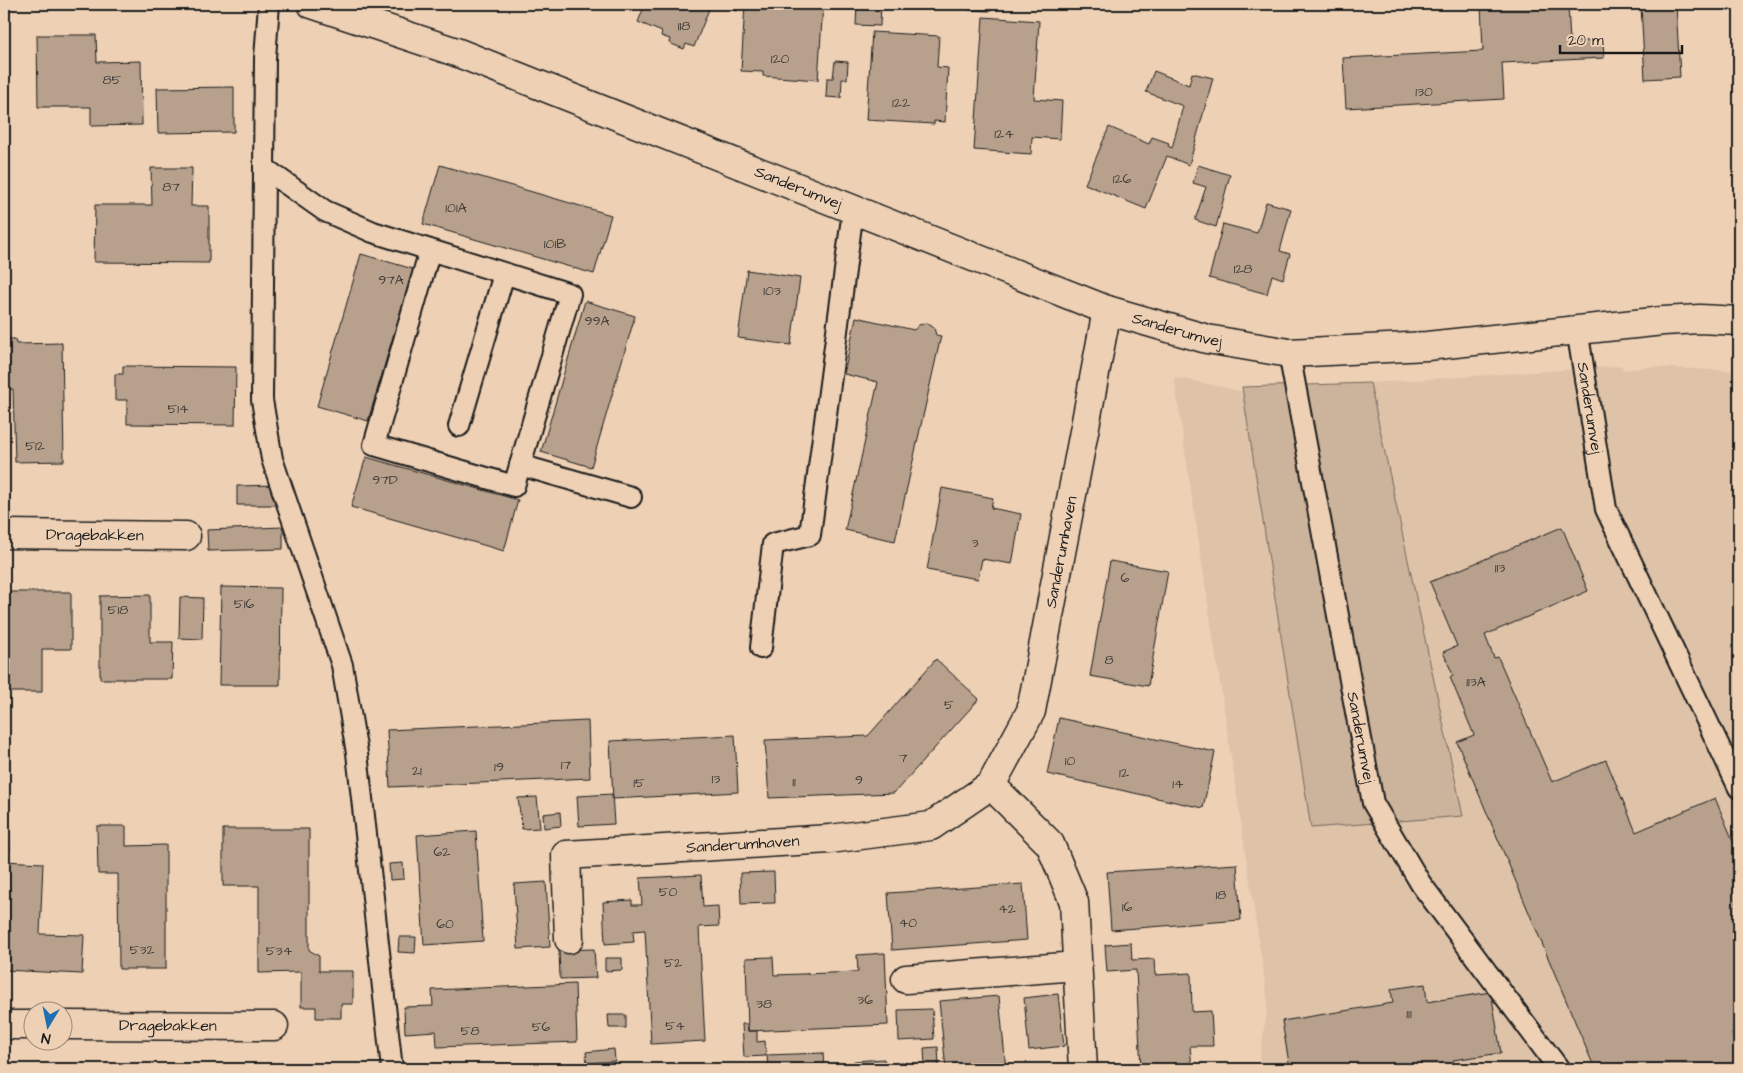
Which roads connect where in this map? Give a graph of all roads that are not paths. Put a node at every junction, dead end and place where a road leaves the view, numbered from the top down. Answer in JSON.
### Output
{"nodes":[{"id":1,"x":269,"y":4,"type":"edge"},
{"id":2,"x":312,"y":4,"type":"edge"},
{"id":3,"x":264,"y":168,"type":"junction"},
{"id":4,"x":853,"y":210,"type":"junction"},
{"id":5,"x":430,"y":250,"type":"junction"},
{"id":6,"x":504,"y":274,"type":"junction"},
{"id":7,"x":1106,"y":310,"type":"junction"},
{"id":8,"x":1739,"y":321,"type":"edge"},
{"id":9,"x":1576,"y":329,"type":"junction"},
{"id":10,"x":1289,"y":353,"type":"junction"},
{"id":11,"x":459,"y":426,"type":"dead end"},
{"id":12,"x":520,"y":465,"type":"junction"},
{"id":13,"x":631,"y":497,"type":"dead end"},
{"id":14,"x":4,"y":534,"type":"edge"},
{"id":15,"x":186,"y":536,"type":"dead end"},
{"id":16,"x":761,"y":648,"type":"dead end"},
{"id":17,"x":991,"y":785,"type":"junction"},
{"id":18,"x":1739,"y":788,"type":"edge"},
{"id":19,"x":569,"y":939,"type":"dead end"},
{"id":20,"x":1077,"y":966,"type":"junction"},
{"id":21,"x":906,"y":979,"type":"dead end"},
{"id":22,"x":4,"y":1025,"type":"edge"},
{"id":23,"x":22,"y":1025,"type":"edge"},
{"id":24,"x":72,"y":1025,"type":"edge"},
{"id":25,"x":274,"y":1026,"type":"dead end"},
{"id":26,"x":392,"y":1069,"type":"edge"},
{"id":27,"x":1082,"y":1069,"type":"edge"},
{"id":28,"x":1559,"y":1069,"type":"edge"}],
"edges":[{"from":1,"to":3,"type":"lane"},
{"from":2,"to":4,"type":"street","name":"Sanderumvej"},
{"from":3,"to":5,"type":"lane"},
{"from":3,"to":26,"type":"lane"},
{"from":4,"to":7,"type":"street","name":"Sanderumvej"},
{"from":4,"to":16,"type":"lane"},
{"from":5,"to":6,"type":"lane"},
{"from":5,"to":12,"type":"lane"},
{"from":6,"to":11,"type":"lane"},
{"from":6,"to":12,"type":"lane"},
{"from":7,"to":10,"type":"street","name":"Sanderumvej"},
{"from":7,"to":17,"type":"street","name":"Sanderumhaven"},
{"from":8,"to":9,"type":"street","name":"Sanderumvej"},
{"from":9,"to":10,"type":"street","name":"Sanderumvej"},
{"from":9,"to":18,"type":"lane","name":"Sanderumvej"},
{"from":10,"to":28,"type":"lane","name":"Sanderumvej"},
{"from":12,"to":13,"type":"lane"},
{"from":14,"to":15,"type":"street","name":"Dragebakken"},
{"from":17,"to":19,"type":"street","name":"Sanderumhaven"},
{"from":17,"to":20,"type":"street"},
{"from":20,"to":21,"type":"street"},
{"from":20,"to":27,"type":"street"},
{"from":22,"to":23,"type":"street"},
{"from":24,"to":25,"type":"street","name":"Dragebakken"}]}
